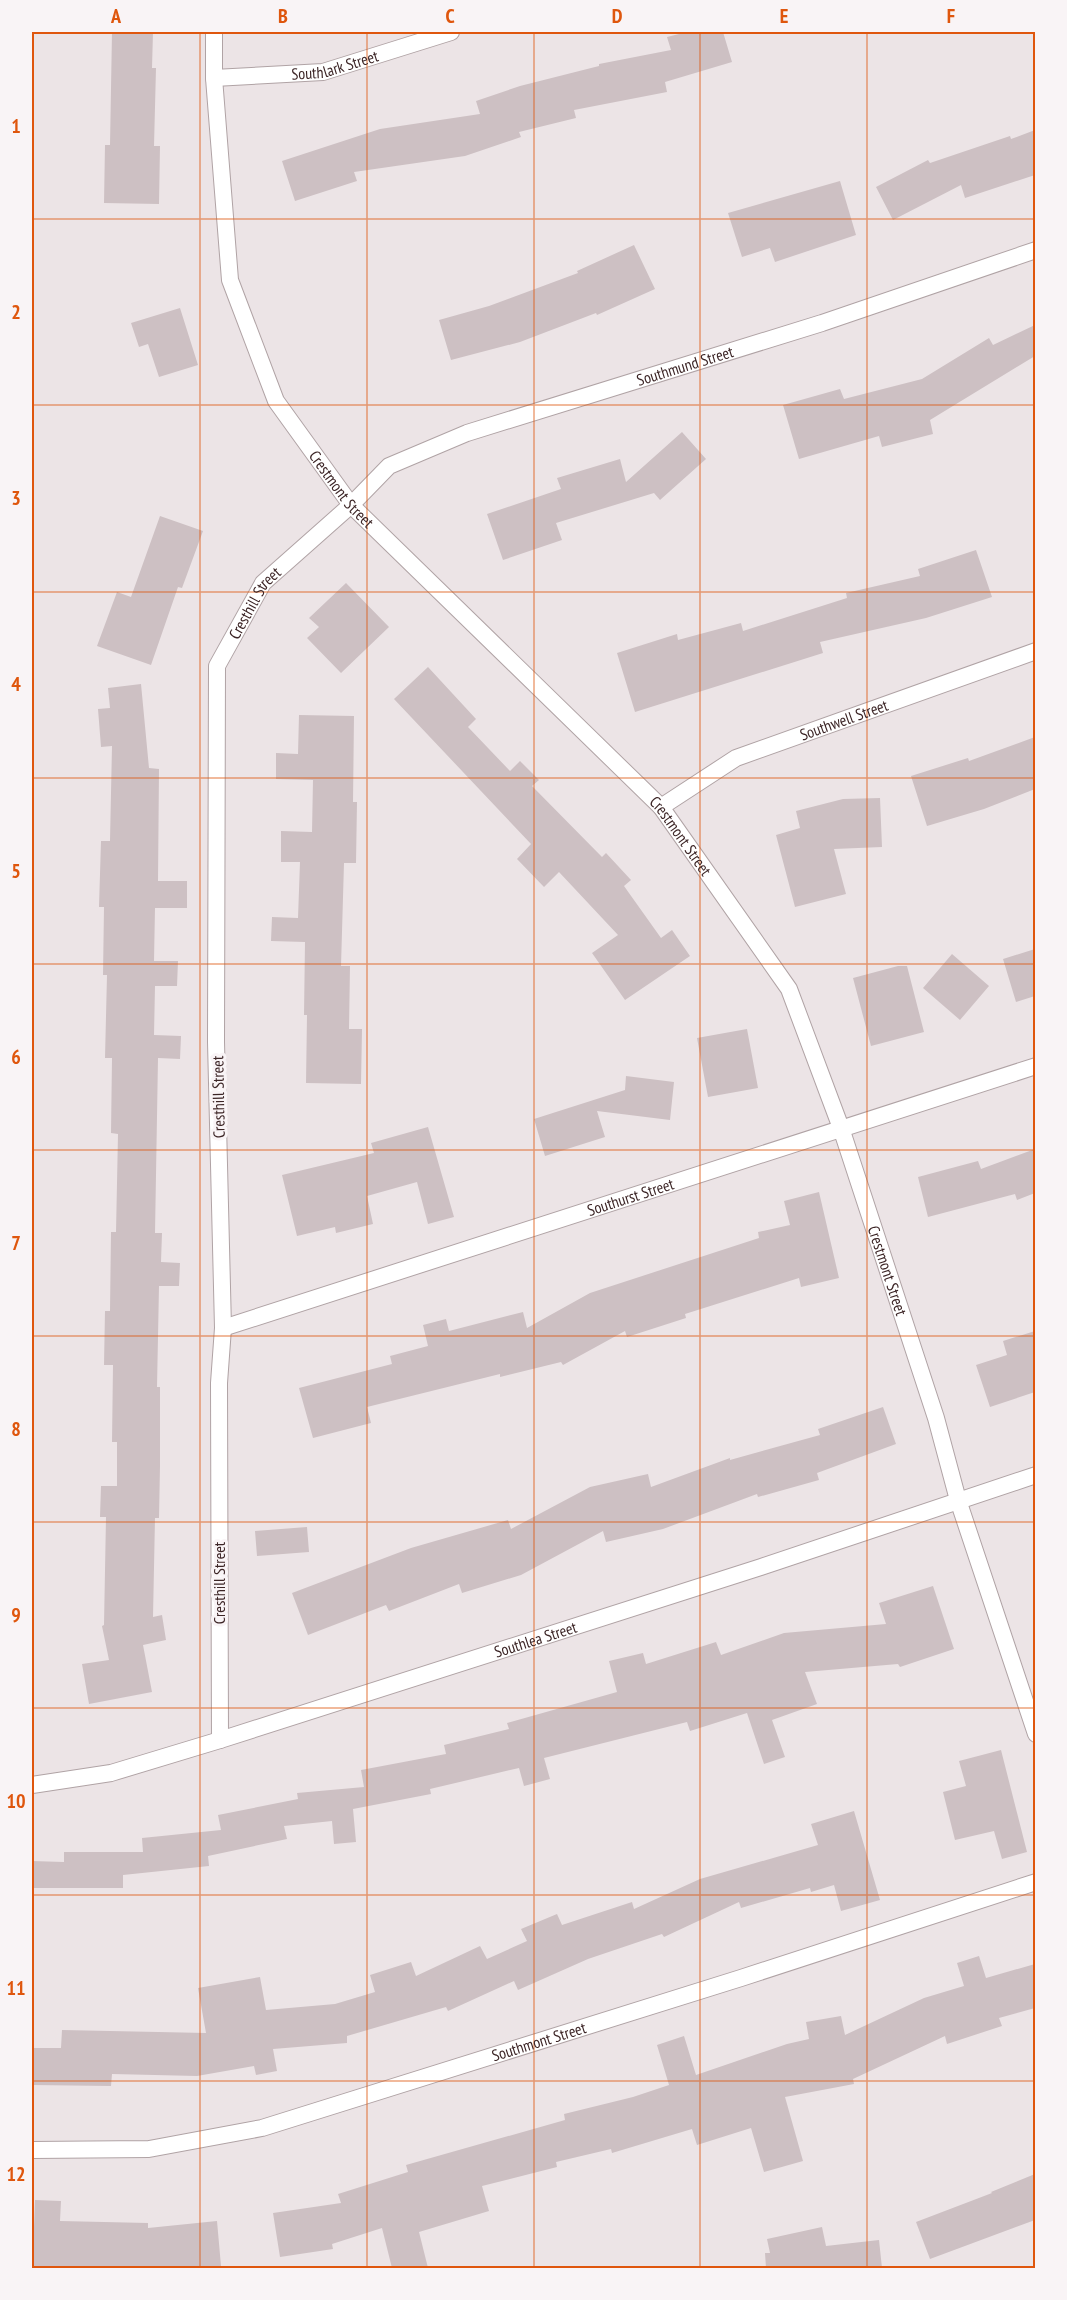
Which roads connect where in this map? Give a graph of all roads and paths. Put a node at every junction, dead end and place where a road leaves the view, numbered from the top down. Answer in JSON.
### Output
{"nodes":[{"id":1,"x":214,"y":32,"type":"edge"},
{"id":2,"x":451,"y":32,"type":"edge"},
{"id":3,"x":214,"y":78,"type":"junction"},
{"id":4,"x":1035,"y":250,"type":"edge"},
{"id":5,"x":351,"y":505,"type":"junction"},
{"id":6,"x":1035,"y":651,"type":"edge"},
{"id":7,"x":661,"y":807,"type":"junction"},
{"id":8,"x":1035,"y":1066,"type":"edge"},
{"id":9,"x":841,"y":1128,"type":"junction"},
{"id":10,"x":223,"y":1328,"type":"junction"},
{"id":11,"x":1035,"y":1474,"type":"edge"},
{"id":12,"x":958,"y":1500,"type":"junction"},
{"id":13,"x":1035,"y":1734,"type":"edge"},
{"id":14,"x":220,"y":1740,"type":"junction"},
{"id":15,"x":32,"y":1785,"type":"edge"},
{"id":16,"x":1035,"y":1882,"type":"edge"},
{"id":17,"x":32,"y":2150,"type":"edge"}],
"edges":[{"from":1,"to":3,"type":"street","name":"Crestmont Street"},
{"from":2,"to":3,"type":"street","name":"Southlark Street"},
{"from":3,"to":5,"type":"street","name":"Crestmont Street"},
{"from":4,"to":5,"type":"street","name":"Southmund Street"},
{"from":5,"to":7,"type":"street","name":"Crestmont Street"},
{"from":5,"to":10,"type":"street","name":"Cresthill Street"},
{"from":6,"to":7,"type":"street","name":"Southwell Street"},
{"from":7,"to":9,"type":"street","name":"Crestmont Street"},
{"from":8,"to":9,"type":"street","name":"Southurst Street"},
{"from":9,"to":10,"type":"street","name":"Southurst Street"},
{"from":9,"to":12,"type":"street","name":"Crestmont Street"},
{"from":10,"to":14,"type":"street","name":"Cresthill Street"},
{"from":11,"to":12,"type":"street","name":"Southlea Street"},
{"from":12,"to":13,"type":"street","name":"Crestmont Street"},
{"from":12,"to":14,"type":"street","name":"Southlea Street"},
{"from":14,"to":15,"type":"street","name":"Southlea Street"},
{"from":16,"to":17,"type":"street","name":"Southmont Street"}]}
